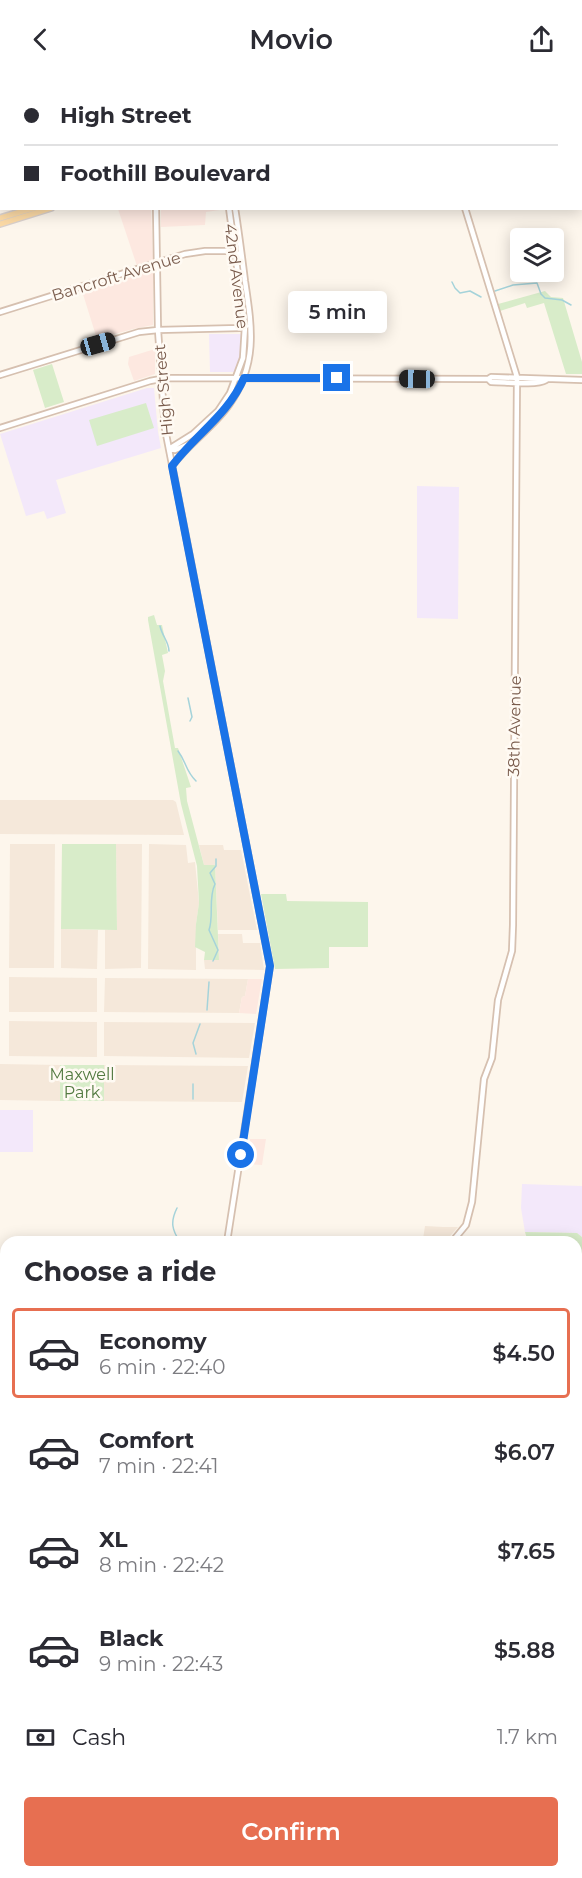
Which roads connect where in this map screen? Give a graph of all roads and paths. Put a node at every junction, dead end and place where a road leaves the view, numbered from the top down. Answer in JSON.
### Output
{"nodes":[{"id":1,"x":26,"y":210,"type":"edge"},
{"id":2,"x":45,"y":210,"type":"edge"},
{"id":3,"x":156,"y":210,"type":"edge"},
{"id":4,"x":229,"y":210,"type":"edge"},
{"id":5,"x":236,"y":210,"type":"edge"},
{"id":6,"x":466,"y":210,"type":"edge"},
{"id":7,"x":0,"y":218,"type":"edge"},
{"id":8,"x":0,"y":224,"type":"edge"},
{"id":9,"x":235,"y":251,"type":"junction"},
{"id":10,"x":157,"y":263,"type":"junction"},
{"id":11,"x":244,"y":274,"type":"junction"},
{"id":12,"x":0,"y":312,"type":"edge"},
{"id":13,"x":250,"y":315,"type":"junction"},
{"id":14,"x":245,"y":326,"type":"junction"},
{"id":15,"x":158,"y":330,"type":"junction"},
{"id":16,"x":0,"y":375,"type":"edge"},
{"id":17,"x":236,"y":378,"type":"junction"},
{"id":18,"x":244,"y":378,"type":"junction"},
{"id":19,"x":161,"y":379,"type":"junction"},
{"id":20,"x":517,"y":380,"type":"junction"},
{"id":21,"x":582,"y":380,"type":"edge"},
{"id":22,"x":0,"y":428,"type":"edge"},
{"id":23,"x":197,"y":438,"type":"junction"},
{"id":24,"x":169,"y":449,"type":"junction"},
{"id":25,"x":172,"y":466,"type":"junction"},
{"id":26,"x":228,"y":1236,"type":"edge"},
{"id":27,"x":457,"y":1236,"type":"edge"}],
"edges":[{"from":1,"to":7,"type":"main road"},
{"from":2,"to":8,"type":"main road"},
{"from":3,"to":10,"type":"main road","name":"High Street"},
{"from":4,"to":9,"type":"main road","name":"42nd Avenue"},
{"from":5,"to":11,"type":"main road","name":"42nd Avenue"},
{"from":6,"to":20,"type":"main road","name":"38th Avenue"},
{"from":9,"to":10,"type":"main road","name":"Bancroft Avenue"},
{"from":9,"to":11,"type":"main road"},
{"from":9,"to":14,"type":"main road","name":"42nd Avenue"},
{"from":10,"to":12,"type":"main road","name":"Bancroft Avenue"},
{"from":10,"to":15,"type":"main road","name":"High Street"},
{"from":11,"to":13,"type":"main road","name":"42nd Avenue"},
{"from":13,"to":14,"type":"main road"},
{"from":13,"to":18,"type":"main road","name":"42nd Avenue"},
{"from":14,"to":15,"type":"main road"},
{"from":14,"to":17,"type":"main road","name":"42nd Avenue"},
{"from":15,"to":16,"type":"main road"},
{"from":15,"to":19,"type":"main road","name":"High Street"},
{"from":17,"to":18,"type":"main road"},
{"from":17,"to":19,"type":"main road"},
{"from":17,"to":24,"type":"main road","name":"42nd Avenue"},
{"from":18,"to":20,"type":"main road"},
{"from":18,"to":23,"type":"main road","name":"42nd Avenue"},
{"from":19,"to":22,"type":"main road"},
{"from":19,"to":24,"type":"main road","name":"High Street"},
{"from":20,"to":21,"type":"main road"},
{"from":20,"to":27,"type":"main road","name":"38th Avenue"},
{"from":23,"to":24,"type":"main road"},
{"from":23,"to":25,"type":"main road","name":"42nd Avenue"},
{"from":24,"to":25,"type":"main road","name":"High Street"},
{"from":25,"to":26,"type":"main road","name":"High Street"}]}
